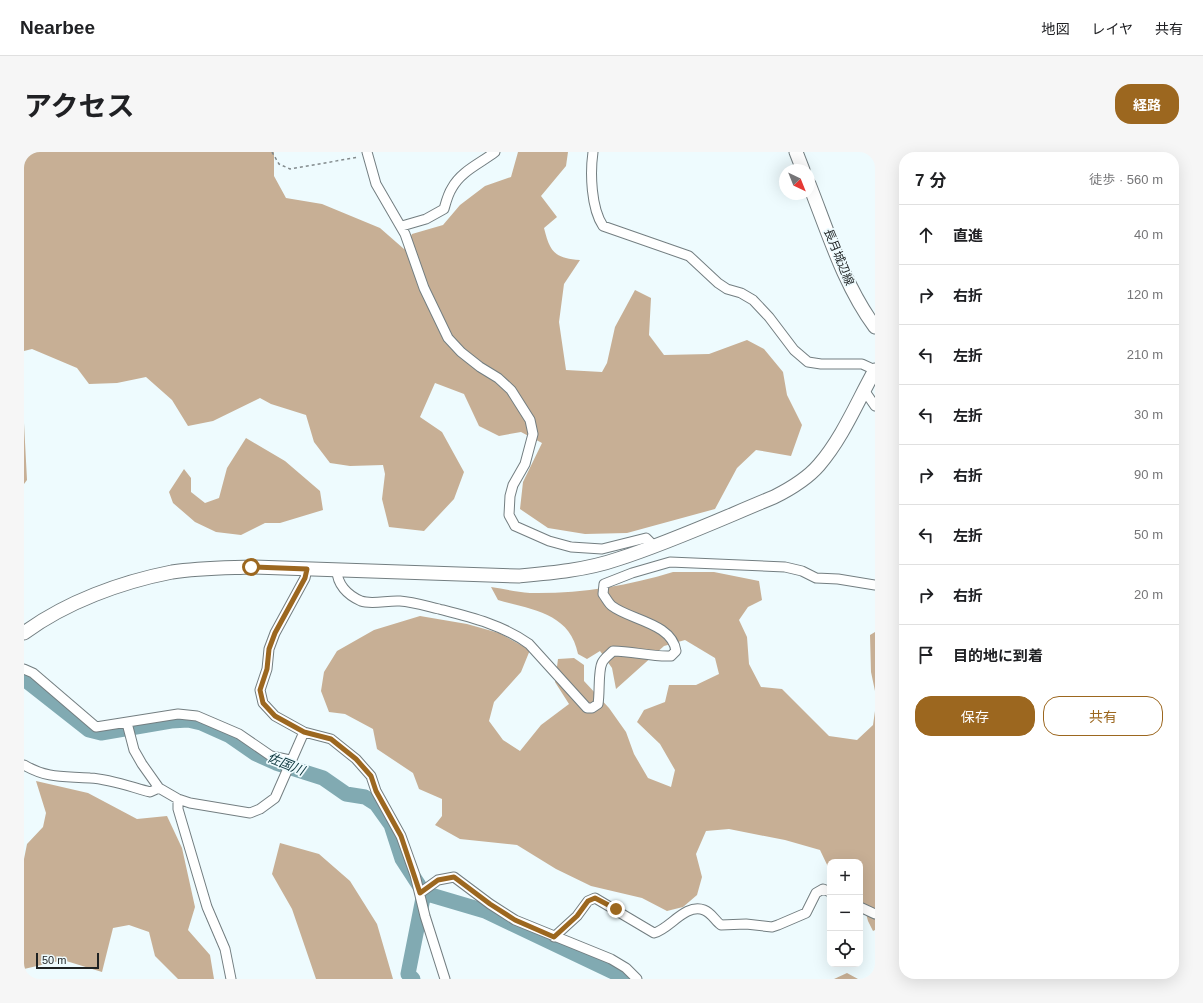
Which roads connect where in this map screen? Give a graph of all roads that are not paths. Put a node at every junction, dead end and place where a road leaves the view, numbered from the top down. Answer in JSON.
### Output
{"nodes":[{"id":1,"x":495,"y":152,"type":"edge"},
{"id":2,"x":593,"y":152,"type":"edge"},
{"id":3,"x":796,"y":152,"type":"edge"},
{"id":4,"x":367,"y":154,"type":"edge"},
{"id":5,"x":801,"y":164,"type":"edge"},
{"id":6,"x":815,"y":199,"type":"edge"},
{"id":7,"x":402,"y":226,"type":"junction"},
{"id":8,"x":875,"y":327,"type":"edge"},
{"id":9,"x":875,"y":370,"type":"edge"},
{"id":10,"x":864,"y":390,"type":"junction"},
{"id":11,"x":875,"y":406,"type":"edge"},
{"id":12,"x":654,"y":546,"type":"junction"},
{"id":13,"x":307,"y":569,"type":"junction"},
{"id":14,"x":337,"y":570,"type":"junction"},
{"id":15,"x":875,"y":585,"type":"edge"},
{"id":16,"x":24,"y":633,"type":"edge"},
{"id":17,"x":24,"y":669,"type":"edge"},
{"id":18,"x":127,"y":723,"type":"junction"},
{"id":19,"x":304,"y":732,"type":"junction"},
{"id":20,"x":290,"y":760,"type":"junction"},
{"id":21,"x":24,"y":765,"type":"edge"},
{"id":22,"x":159,"y":788,"type":"junction"},
{"id":23,"x":178,"y":799,"type":"junction"},
{"id":24,"x":827,"y":891,"type":"edge"},
{"id":25,"x":420,"y":893,"type":"junction"},
{"id":26,"x":863,"y":908,"type":"edge"},
{"id":27,"x":875,"y":914,"type":"edge"},
{"id":28,"x":554,"y":937,"type":"junction"},
{"id":29,"x":231,"y":979,"type":"edge"},
{"id":30,"x":445,"y":979,"type":"edge"},
{"id":31,"x":638,"y":979,"type":"edge"}],
"edges":[{"from":1,"to":7,"type":"street"},
{"from":2,"to":9,"type":"street"},
{"from":3,"to":5,"type":"street"},
{"from":4,"to":7,"type":"street"},
{"from":6,"to":8,"type":"street","name":"長月城辺線"},
{"from":7,"to":12,"type":"street"},
{"from":9,"to":10,"type":"street"},
{"from":10,"to":11,"type":"street"},
{"from":10,"to":12,"type":"street"},
{"from":12,"to":14,"type":"street"},
{"from":13,"to":14,"type":"street"},
{"from":13,"to":16,"type":"street"},
{"from":13,"to":19,"type":"street"},
{"from":14,"to":15,"type":"street"},
{"from":17,"to":18,"type":"street"},
{"from":18,"to":20,"type":"street"},
{"from":18,"to":22,"type":"street"},
{"from":19,"to":20,"type":"street"},
{"from":19,"to":25,"type":"street"},
{"from":20,"to":23,"type":"street"},
{"from":21,"to":22,"type":"street"},
{"from":22,"to":23,"type":"street"},
{"from":23,"to":29,"type":"street"},
{"from":24,"to":28,"type":"street"},
{"from":25,"to":28,"type":"street"},
{"from":25,"to":30,"type":"street"},
{"from":26,"to":27,"type":"street"},
{"from":28,"to":31,"type":"street"}]}
